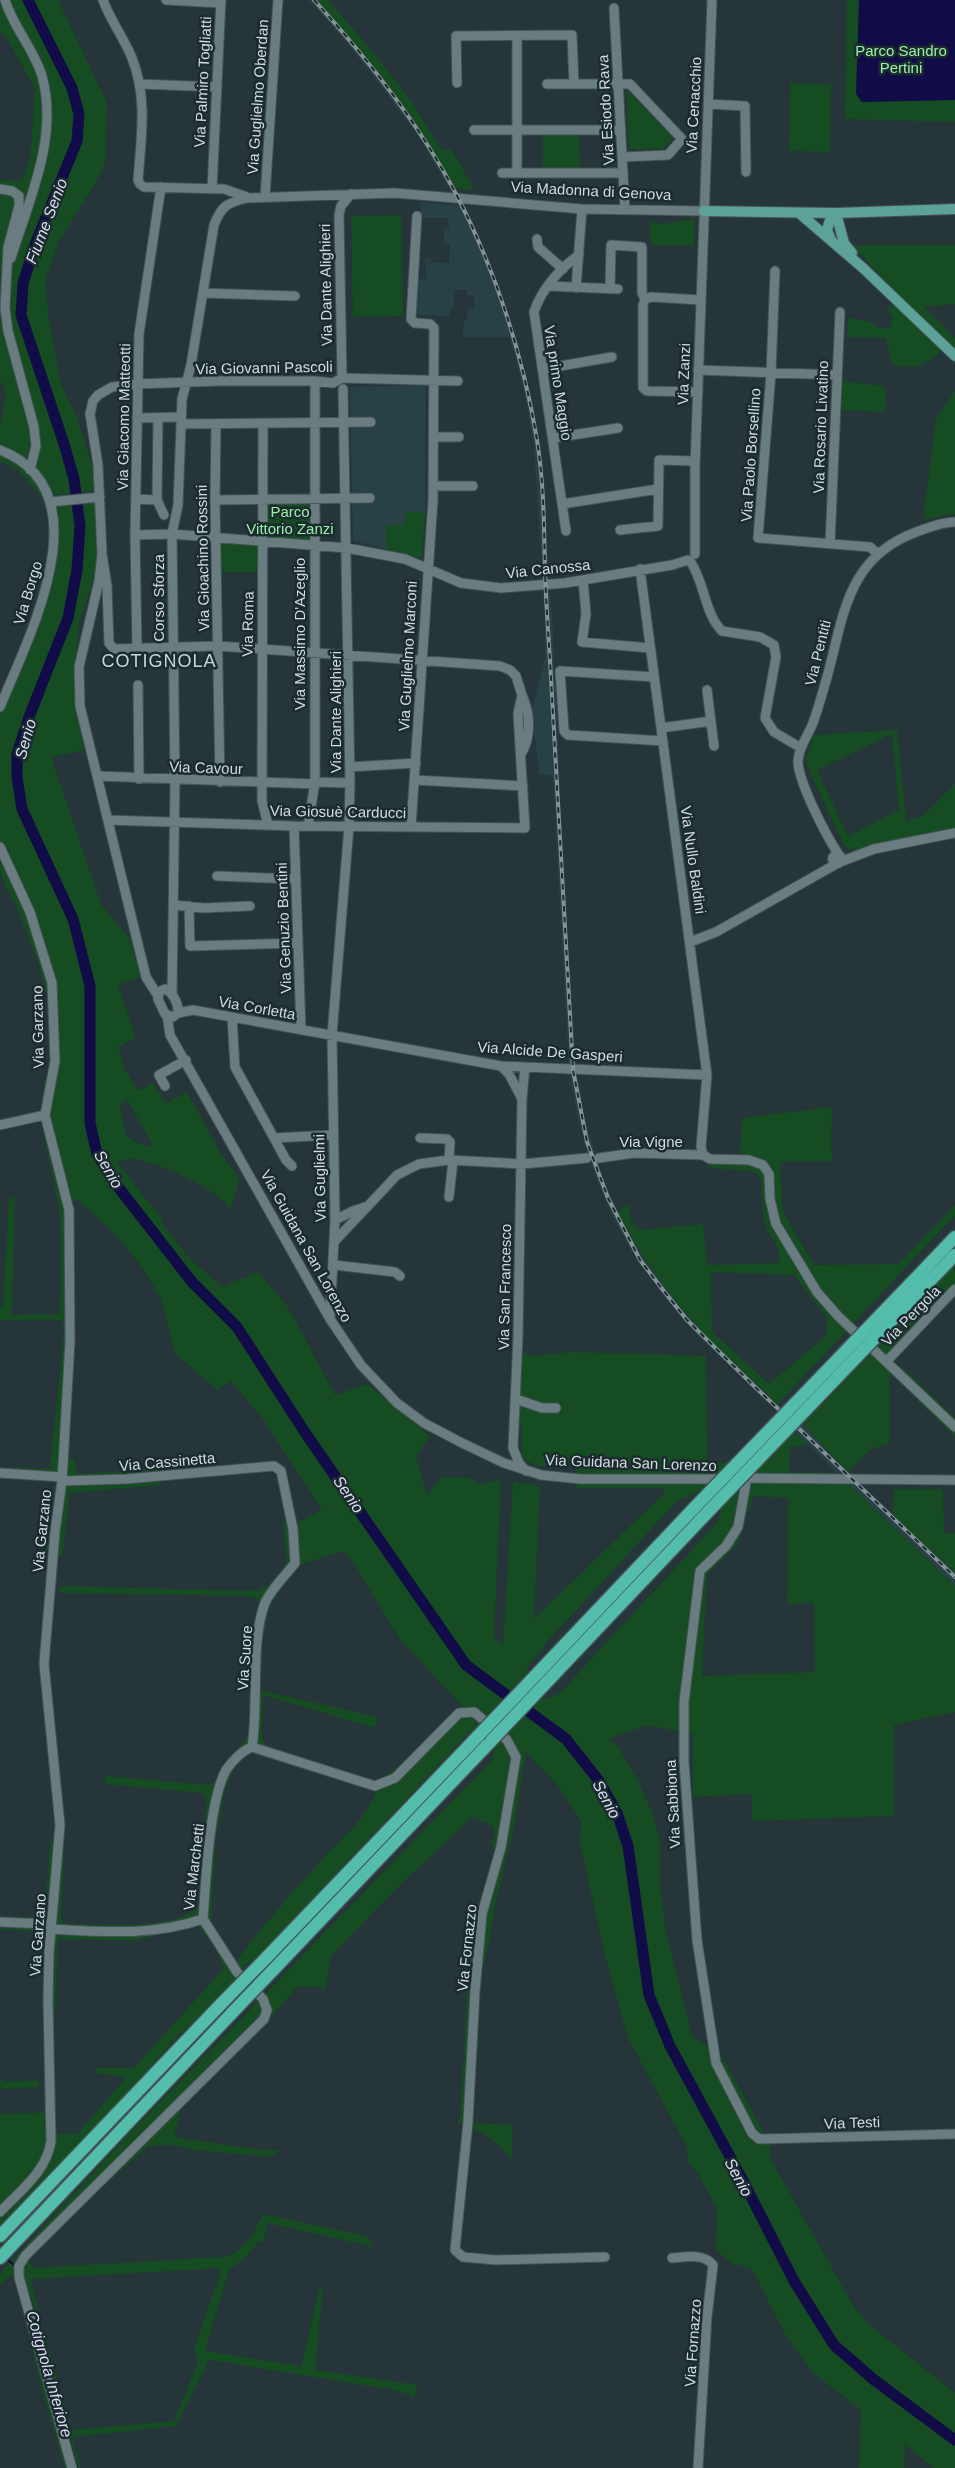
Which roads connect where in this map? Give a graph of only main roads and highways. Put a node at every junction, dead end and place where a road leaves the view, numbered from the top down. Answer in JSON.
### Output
{"nodes":[{"id":1,"x":955,"y":209,"type":"edge"},
{"id":2,"x":704,"y":211,"type":"road end"},
{"id":3,"x":857,"y":212,"type":"junction"},
{"id":4,"x":799,"y":213,"type":"junction"},
{"id":5,"x":834,"y":213,"type":"junction"},
{"id":6,"x":832,"y":241,"type":"junction"},
{"id":7,"x":844,"y":243,"type":"junction"},
{"id":8,"x":862,"y":268,"type":"junction"},
{"id":9,"x":955,"y":356,"type":"edge"},
{"id":10,"x":955,"y":1237,"type":"edge"},
{"id":11,"x":955,"y":1255,"type":"edge"},
{"id":12,"x":919,"y":1284,"type":"junction"},
{"id":13,"x":485,"y":1738,"type":"junction"},
{"id":14,"x":0,"y":2236,"type":"edge"},
{"id":15,"x":0,"y":2258,"type":"edge"}],
"edges":[{"from":1,"to":3,"type":"main road","name":"Via Madonna di Genova"},
{"from":2,"to":4,"type":"main road","name":"Via Madonna di Genova"},
{"from":3,"to":5,"type":"main road","name":"Via Madonna di Genova"},
{"from":3,"to":7,"type":"main road"},
{"from":4,"to":5,"type":"main road","name":"Via Madonna di Genova"},
{"from":4,"to":6,"type":"main road"},
{"from":5,"to":6,"type":"main road"},
{"from":5,"to":7,"type":"main road"},
{"from":6,"to":8,"type":"main road"},
{"from":7,"to":8,"type":"main road"},
{"from":8,"to":9,"type":"main road"},
{"from":10,"to":12,"type":"highway"},
{"from":11,"to":12,"type":"highway"},
{"from":12,"to":13,"type":"highway","bridge":true},
{"from":13,"to":14,"type":"highway","bridge":true},
{"from":13,"to":15,"type":"highway","bridge":true}]}
